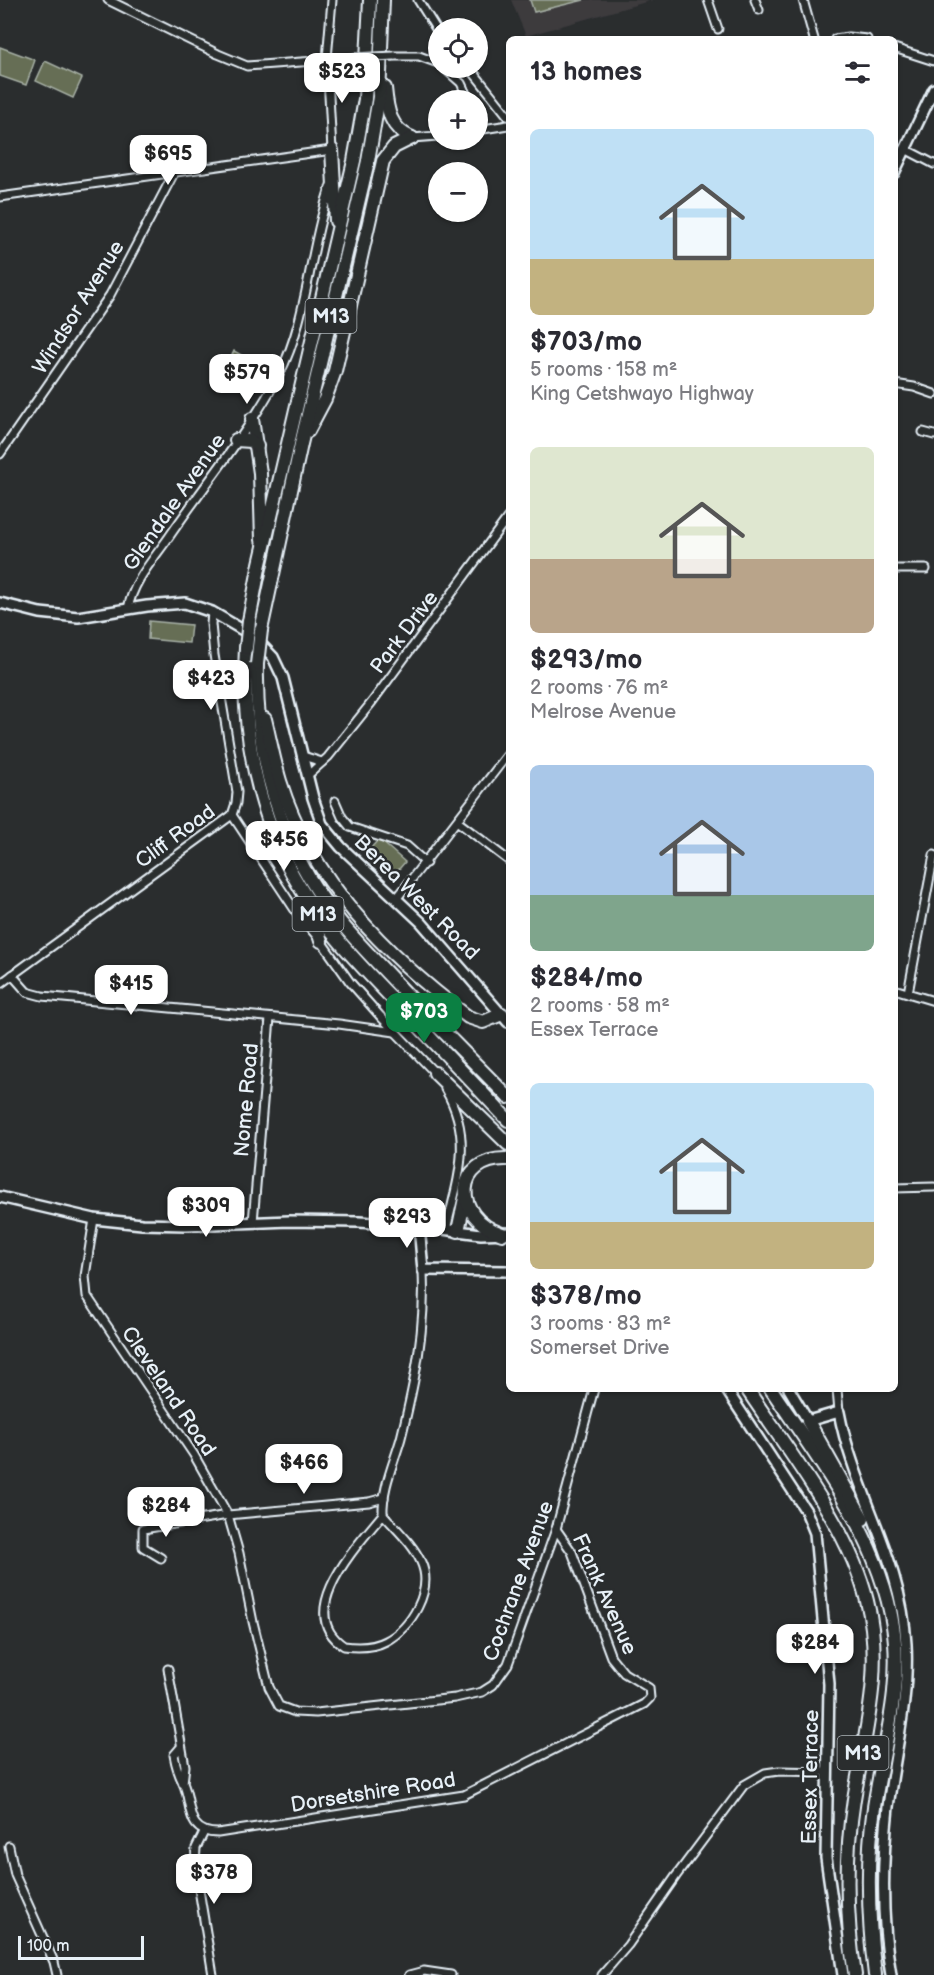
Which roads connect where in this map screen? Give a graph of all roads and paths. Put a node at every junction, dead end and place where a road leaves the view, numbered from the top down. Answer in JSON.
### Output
{"nodes":[{"id":1,"x":108,"y":0,"type":"edge"},
{"id":2,"x":332,"y":0,"type":"edge"},
{"id":3,"x":370,"y":0,"type":"edge"},
{"id":4,"x":383,"y":0,"type":"edge"},
{"id":5,"x":388,"y":0,"type":"edge"},
{"id":6,"x":418,"y":0,"type":"edge"},
{"id":7,"x":708,"y":0,"type":"edge"},
{"id":8,"x":755,"y":0,"type":"edge"},
{"id":9,"x":802,"y":0,"type":"edge"},
{"id":10,"x":759,"y":10,"type":"dead end"},
{"id":11,"x":428,"y":18,"type":"edge"},
{"id":12,"x":718,"y":28,"type":"dead end"},
{"id":13,"x":813,"y":36,"type":"edge"},
{"id":14,"x":898,"y":49,"type":"edge"},
{"id":15,"x":327,"y":59,"type":"junction"},
{"id":16,"x":428,"y":59,"type":"edge"},
{"id":17,"x":934,"y":61,"type":"edge"},
{"id":18,"x":455,"y":78,"type":"edge"},
{"id":19,"x":478,"y":78,"type":"edge"},
{"id":20,"x":934,"y":89,"type":"edge"},
{"id":21,"x":464,"y":90,"type":"edge"},
{"id":22,"x":506,"y":113,"type":"edge"},
{"id":23,"x":506,"y":125,"type":"edge"},
{"id":24,"x":488,"y":128,"type":"edge"},
{"id":25,"x":428,"y":137,"type":"edge"},
{"id":26,"x":412,"y":138,"type":"junction"},
{"id":27,"x":905,"y":149,"type":"junction"},
{"id":28,"x":332,"y":150,"type":"junction"},
{"id":29,"x":898,"y":164,"type":"edge"},
{"id":30,"x":934,"y":164,"type":"edge"},
{"id":31,"x":174,"y":172,"type":"junction"},
{"id":32,"x":333,"y":180,"type":"junction"},
{"id":33,"x":0,"y":197,"type":"edge"},
{"id":34,"x":338,"y":235,"type":"junction"},
{"id":35,"x":898,"y":385,"type":"edge"},
{"id":36,"x":934,"y":394,"type":"edge"},
{"id":37,"x":252,"y":419,"type":"junction"},
{"id":38,"x":923,"y":432,"type":"dead end"},
{"id":39,"x":934,"y":435,"type":"edge"},
{"id":40,"x":236,"y":440,"type":"junction"},
{"id":41,"x":301,"y":444,"type":"junction"},
{"id":42,"x":257,"y":446,"type":"junction"},
{"id":43,"x":0,"y":454,"type":"edge"},
{"id":44,"x":506,"y":520,"type":"edge"},
{"id":45,"x":263,"y":550,"type":"junction"},
{"id":46,"x":898,"y":569,"type":"edge"},
{"id":47,"x":926,"y":569,"type":"dead end"},
{"id":48,"x":0,"y":603,"type":"edge"},
{"id":49,"x":128,"y":609,"type":"junction"},
{"id":50,"x":212,"y":612,"type":"junction"},
{"id":51,"x":256,"y":683,"type":"junction"},
{"id":52,"x":303,"y":756,"type":"junction"},
{"id":53,"x":506,"y":757,"type":"edge"},
{"id":54,"x":322,"y":762,"type":"junction"},
{"id":55,"x":253,"y":765,"type":"junction"},
{"id":56,"x":307,"y":776,"type":"junction"},
{"id":57,"x":335,"y":801,"type":"dead end"},
{"id":58,"x":232,"y":815,"type":"junction"},
{"id":59,"x":458,"y":822,"type":"junction"},
{"id":60,"x":934,"y":855,"type":"edge"},
{"id":61,"x":506,"y":858,"type":"edge"},
{"id":62,"x":426,"y":863,"type":"junction"},
{"id":63,"x":397,"y":898,"type":"junction"},
{"id":64,"x":321,"y":941,"type":"junction"},
{"id":65,"x":12,"y":975,"type":"junction"},
{"id":66,"x":0,"y":984,"type":"edge"},
{"id":67,"x":898,"y":990,"type":"edge"},
{"id":68,"x":908,"y":993,"type":"junction"},
{"id":69,"x":934,"y":1001,"type":"edge"},
{"id":70,"x":270,"y":1018,"type":"junction"},
{"id":71,"x":505,"y":1018,"type":"edge"},
{"id":72,"x":395,"y":1032,"type":"junction"},
{"id":73,"x":435,"y":1073,"type":"junction"},
{"id":74,"x":506,"y":1095,"type":"edge"},
{"id":75,"x":506,"y":1118,"type":"edge"},
{"id":76,"x":506,"y":1142,"type":"edge"},
{"id":77,"x":506,"y":1159,"type":"edge"},
{"id":78,"x":934,"y":1187,"type":"edge"},
{"id":79,"x":898,"y":1188,"type":"edge"},
{"id":80,"x":0,"y":1197,"type":"edge"},
{"id":81,"x":465,"y":1197,"type":"junction"},
{"id":82,"x":94,"y":1219,"type":"junction"},
{"id":83,"x":253,"y":1222,"type":"junction"},
{"id":84,"x":419,"y":1226,"type":"junction"},
{"id":85,"x":452,"y":1231,"type":"junction"},
{"id":86,"x":505,"y":1234,"type":"edge"},
{"id":87,"x":423,"y":1270,"type":"junction"},
{"id":88,"x":506,"y":1271,"type":"edge"},
{"id":89,"x":593,"y":1392,"type":"edge"},
{"id":90,"x":728,"y":1392,"type":"edge"},
{"id":91,"x":749,"y":1392,"type":"edge"},
{"id":92,"x":773,"y":1392,"type":"edge"},
{"id":93,"x":791,"y":1392,"type":"edge"},
{"id":94,"x":837,"y":1392,"type":"edge"},
{"id":95,"x":839,"y":1412,"type":"junction"},
{"id":96,"x":808,"y":1421,"type":"junction"},
{"id":97,"x":384,"y":1498,"type":"junction"},
{"id":98,"x":383,"y":1514,"type":"junction"},
{"id":99,"x":228,"y":1515,"type":"junction"},
{"id":100,"x":556,"y":1529,"type":"junction"},
{"id":101,"x":161,"y":1558,"type":"dead end"},
{"id":102,"x":891,"y":1620,"type":"junction"},
{"id":103,"x":168,"y":1669,"type":"dead end"},
{"id":104,"x":651,"y":1693,"type":"joint"},
{"id":105,"x":290,"y":1711,"type":"joint"},
{"id":106,"x":828,"y":1772,"type":"junction"},
{"id":107,"x":204,"y":1832,"type":"junction"},
{"id":108,"x":9,"y":1846,"type":"dead end"},
{"id":109,"x":57,"y":1975,"type":"edge"},
{"id":110,"x":213,"y":1975,"type":"edge"},
{"id":111,"x":409,"y":1975,"type":"edge"},
{"id":112,"x":451,"y":1975,"type":"edge"},
{"id":113,"x":602,"y":1975,"type":"edge"},
{"id":114,"x":843,"y":1975,"type":"edge"},
{"id":115,"x":855,"y":1975,"type":"edge"},
{"id":116,"x":876,"y":1975,"type":"edge"},
{"id":117,"x":891,"y":1975,"type":"edge"}],
"edges":[{"from":1,"to":15,"type":"street"},
{"from":2,"to":15,"type":"street"},
{"from":3,"to":34,"type":"highway","number":"M13"},
{"from":4,"to":41,"type":"highway","number":"M13"},
{"from":5,"to":26,"type":"highway"},
{"from":6,"to":11,"type":"street"},
{"from":7,"to":12,"type":"street"},
{"from":8,"to":10,"type":"street"},
{"from":9,"to":13,"type":"street"},
{"from":14,"to":17,"type":"street"},
{"from":15,"to":16,"type":"street","bridge":true},
{"from":15,"to":28,"type":"street"},
{"from":18,"to":21,"type":"street"},
{"from":19,"to":22,"type":"street"},
{"from":20,"to":27,"type":"street"},
{"from":23,"to":24,"type":"street"},
{"from":25,"to":26,"type":"street"},
{"from":26,"to":41,"type":"highway"},
{"from":27,"to":29,"type":"street"},
{"from":27,"to":30,"type":"street"},
{"from":28,"to":31,"type":"street"},
{"from":28,"to":32,"type":"highway"},
{"from":31,"to":33,"type":"street"},
{"from":31,"to":43,"type":"street","name":"Windsor Avenue"},
{"from":32,"to":34,"type":"highway"},
{"from":32,"to":37,"type":"street","name":"Glendale Avenue"},
{"from":34,"to":45,"type":"highway","number":"M13"},
{"from":35,"to":36,"type":"street"},
{"from":37,"to":40,"type":"street","name":"Glendale Avenue"},
{"from":37,"to":42,"type":"highway"},
{"from":38,"to":39,"type":"street"},
{"from":40,"to":42,"type":"highway"},
{"from":40,"to":49,"type":"street","name":"Glendale Avenue"},
{"from":41,"to":51,"type":"highway","number":"M13","bridge":true},
{"from":42,"to":45,"type":"highway"},
{"from":44,"to":54,"type":"street","name":"Park Drive"},
{"from":45,"to":55,"type":"highway","number":"M13","bridge":true},
{"from":46,"to":47,"type":"street"},
{"from":48,"to":49,"type":"street","name":"Berea West Road"},
{"from":49,"to":50,"type":"street","name":"Berea West Road"},
{"from":50,"to":52,"type":"street","name":"Berea West Road"},
{"from":50,"to":58,"type":"street","name":"Cliff Road"},
{"from":51,"to":71,"type":"highway"},
{"from":51,"to":74,"type":"highway","number":"M13"},
{"from":52,"to":54,"type":"street"},
{"from":52,"to":56,"type":"street","name":"Berea West Road"},
{"from":53,"to":59,"type":"street"},
{"from":54,"to":56,"type":"street","name":"Park Drive"},
{"from":55,"to":64,"type":"highway"},
{"from":55,"to":75,"type":"highway","number":"M13"},
{"from":56,"to":63,"type":"street","name":"Berea West Road"},
{"from":57,"to":62,"type":"street"},
{"from":58,"to":64,"type":"street"},
{"from":58,"to":65,"type":"street","name":"Cliff Road"},
{"from":59,"to":61,"type":"street"},
{"from":59,"to":62,"type":"street"},
{"from":60,"to":68,"type":"street"},
{"from":62,"to":63,"type":"street"},
{"from":63,"to":71,"type":"street","name":"Berea West Road"},
{"from":64,"to":72,"type":"street"},
{"from":65,"to":66,"type":"street","name":"Cliff Road"},
{"from":65,"to":70,"type":"street"},
{"from":67,"to":68,"type":"street"},
{"from":68,"to":69,"type":"street"},
{"from":70,"to":72,"type":"street"},
{"from":70,"to":83,"type":"street","name":"Nome Road"},
{"from":72,"to":73,"type":"street"},
{"from":73,"to":76,"type":"highway"},
{"from":73,"to":85,"type":"street"},
{"from":77,"to":81,"type":"highway"},
{"from":78,"to":79,"type":"street"},
{"from":80,"to":82,"type":"street"},
{"from":81,"to":85,"type":"highway"},
{"from":81,"to":86,"type":"highway"},
{"from":82,"to":83,"type":"street"},
{"from":82,"to":99,"type":"street","name":"Cleveland Road"},
{"from":83,"to":84,"type":"street"},
{"from":84,"to":85,"type":"street"},
{"from":84,"to":87,"type":"street"},
{"from":85,"to":86,"type":"street"},
{"from":87,"to":88,"type":"street"},
{"from":87,"to":97,"type":"street"},
{"from":89,"to":100,"type":"street","name":"Cochrane Avenue"},
{"from":90,"to":106,"type":"street","name":"Essex Terrace"},
{"from":91,"to":115,"type":"highway","number":"M13"},
{"from":92,"to":102,"type":"highway","number":"M13"},
{"from":93,"to":96,"type":"street"},
{"from":94,"to":95,"type":"street"},
{"from":95,"to":96,"type":"street"},
{"from":95,"to":117,"type":"street"},
{"from":96,"to":102,"type":"highway"},
{"from":97,"to":98,"type":"street"},
{"from":97,"to":99,"type":"street"},
{"from":98,"to":98,"type":"street"},
{"from":99,"to":101,"type":"street"},
{"from":99,"to":105,"type":"street","name":"Cleveland Road"},
{"from":100,"to":104,"type":"street","name":"Frank Avenue"},
{"from":100,"to":105,"type":"street","name":"Cochrane Avenue"},
{"from":102,"to":116,"type":"highway","number":"M13"},
{"from":103,"to":107,"type":"street"},
{"from":104,"to":107,"type":"street","name":"Dorsetshire Road"},
{"from":106,"to":113,"type":"street"},
{"from":106,"to":114,"type":"street","name":"Essex Terrace"},
{"from":107,"to":110,"type":"street"},
{"from":108,"to":109,"type":"street"},
{"from":111,"to":112,"type":"street"}]}
